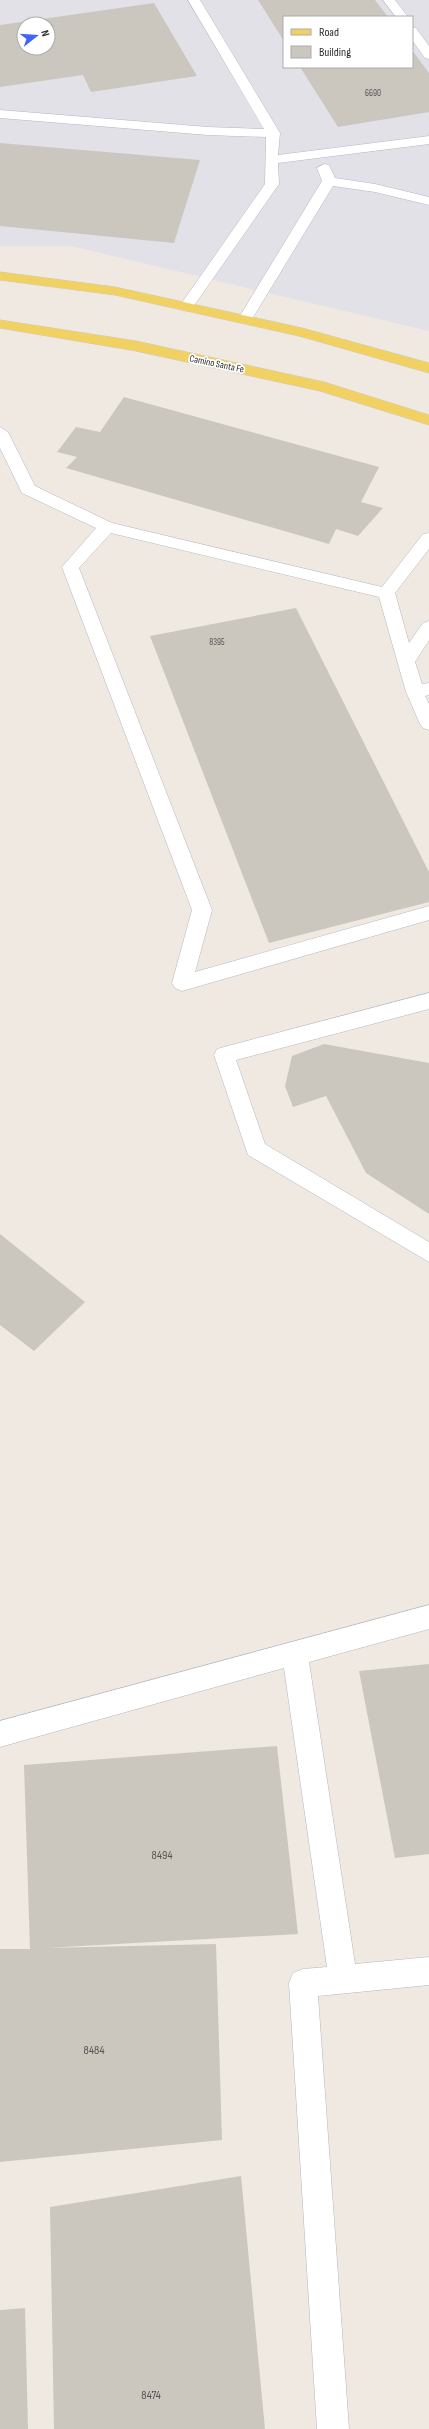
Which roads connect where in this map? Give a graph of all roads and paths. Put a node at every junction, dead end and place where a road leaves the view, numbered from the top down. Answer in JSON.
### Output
{"nodes":[{"id":1,"x":194,"y":0,"type":"edge"},
{"id":2,"x":389,"y":0,"type":"edge"},
{"id":3,"x":401,"y":16,"type":"edge"},
{"id":4,"x":413,"y":32,"type":"edge"},
{"id":5,"x":429,"y":55,"type":"edge"},
{"id":6,"x":0,"y":114,"type":"edge"},
{"id":7,"x":273,"y":133,"type":"junction"},
{"id":8,"x":429,"y":140,"type":"edge"},
{"id":9,"x":319,"y":154,"type":"junction"},
{"id":10,"x":271,"y":160,"type":"junction"},
{"id":11,"x":329,"y":181,"type":"junction"},
{"id":12,"x":429,"y":201,"type":"edge"},
{"id":13,"x":0,"y":276,"type":"edge"},
{"id":14,"x":186,"y":307,"type":"junction"},
{"id":15,"x":245,"y":320,"type":"junction"},
{"id":16,"x":0,"y":324,"type":"edge"},
{"id":17,"x":429,"y":368,"type":"edge"},
{"id":18,"x":429,"y":420,"type":"edge"},
{"id":19,"x":0,"y":432,"type":"edge"},
{"id":20,"x":107,"y":527,"type":"junction"},
{"id":21,"x":429,"y":538,"type":"edge"},
{"id":22,"x":386,"y":593,"type":"junction"},
{"id":23,"x":429,"y":627,"type":"edge"},
{"id":24,"x":406,"y":662,"type":"junction"},
{"id":25,"x":422,"y":690,"type":"edge"},
{"id":26,"x":429,"y":724,"type":"edge"},
{"id":27,"x":429,"y":913,"type":"edge"},
{"id":28,"x":429,"y":1002,"type":"edge"},
{"id":29,"x":429,"y":1253,"type":"edge"},
{"id":30,"x":429,"y":1617,"type":"edge"},
{"id":31,"x":295,"y":1653,"type":"junction"},
{"id":32,"x":0,"y":1734,"type":"edge"},
{"id":33,"x":429,"y":1971,"type":"edge"},
{"id":34,"x":342,"y":1979,"type":"junction"},
{"id":35,"x":333,"y":2429,"type":"edge"}],
"edges":[{"from":1,"to":7,"type":"lane"},
{"from":2,"to":3,"type":"lane"},
{"from":4,"to":5,"type":"lane"},
{"from":6,"to":7,"type":"lane"},
{"from":7,"to":10,"type":"lane"},
{"from":8,"to":9,"type":"lane"},
{"from":9,"to":10,"type":"lane"},
{"from":9,"to":11,"type":"lane"},
{"from":10,"to":14,"type":"lane"},
{"from":11,"to":12,"type":"lane"},
{"from":11,"to":15,"type":"lane"},
{"from":13,"to":14,"type":"main road"},
{"from":14,"to":15,"type":"main road"},
{"from":15,"to":17,"type":"main road"},
{"from":16,"to":18,"type":"main road","name":"Camino Santa Fe"},
{"from":19,"to":20,"type":"lane"},
{"from":20,"to":22,"type":"lane"},
{"from":20,"to":27,"type":"lane"},
{"from":21,"to":22,"type":"lane"},
{"from":22,"to":24,"type":"lane"},
{"from":23,"to":24,"type":"lane"},
{"from":24,"to":25,"type":"lane"},
{"from":25,"to":26,"type":"lane"},
{"from":28,"to":29,"type":"lane"},
{"from":30,"to":31,"type":"lane"},
{"from":31,"to":32,"type":"lane"},
{"from":31,"to":34,"type":"lane"},
{"from":33,"to":34,"type":"lane"},
{"from":34,"to":35,"type":"lane"}]}
